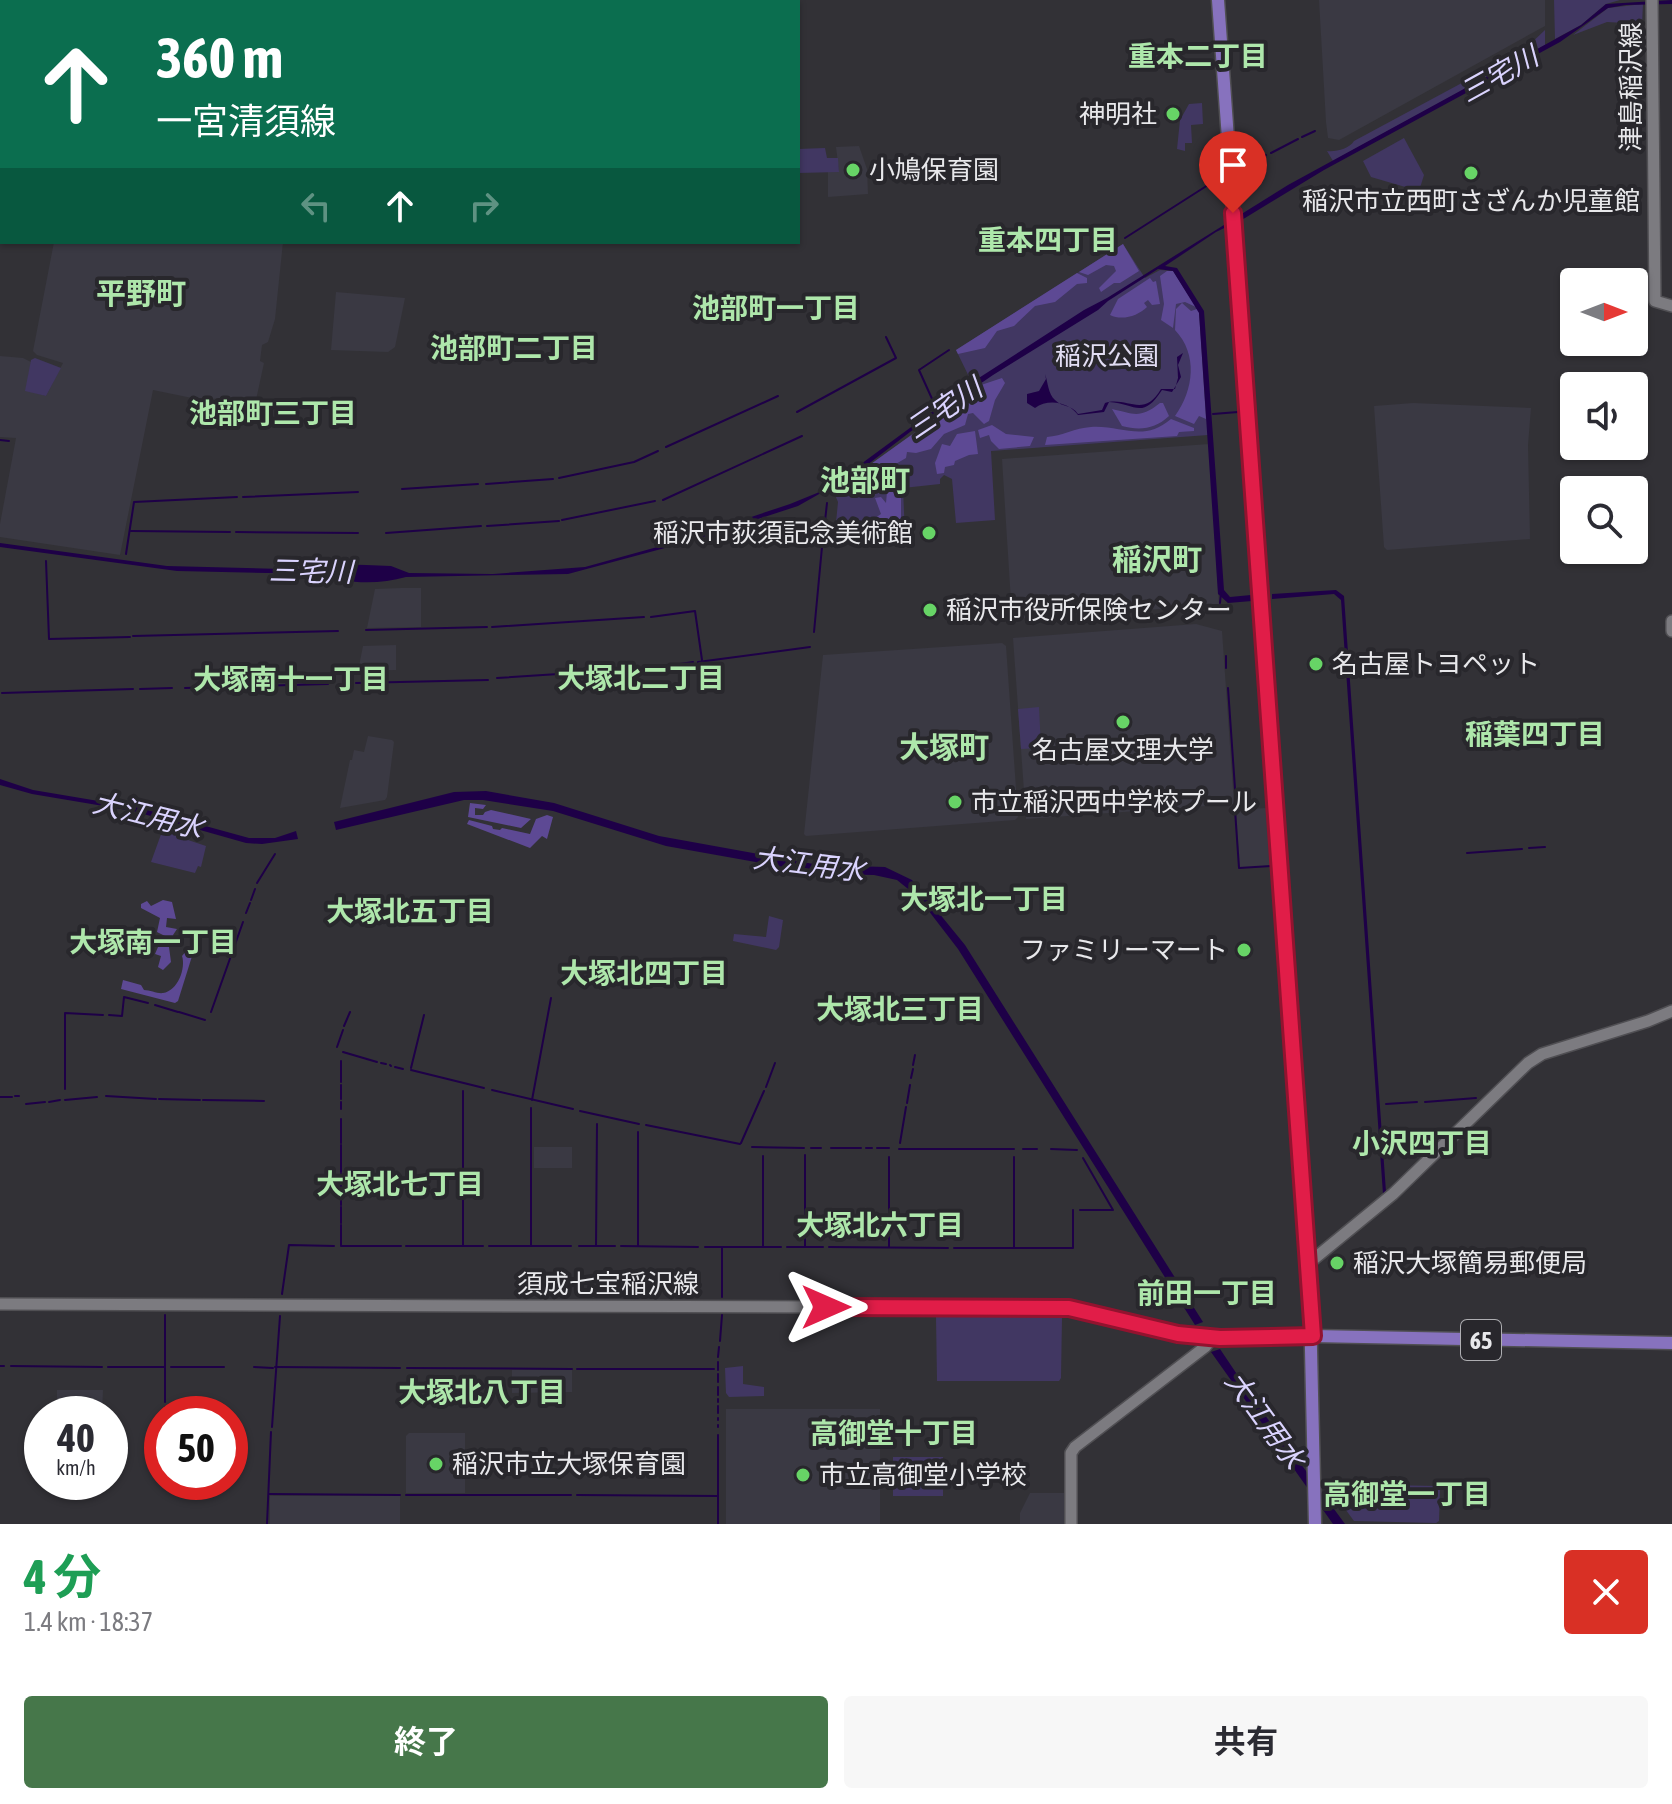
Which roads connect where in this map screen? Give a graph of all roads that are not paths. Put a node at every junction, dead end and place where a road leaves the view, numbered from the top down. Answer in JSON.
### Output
{"nodes":[{"id":1,"x":1218,"y":0,"type":"edge"},
{"id":2,"x":1652,"y":0,"type":"edge"},
{"id":3,"x":1672,"y":306,"type":"edge"},
{"id":4,"x":1672,"y":621,"type":"edge"},
{"id":5,"x":1672,"y":631,"type":"edge"},
{"id":6,"x":1672,"y":1011,"type":"edge"},
{"id":7,"x":1309,"y":1263,"type":"junction"},
{"id":8,"x":0,"y":1304,"type":"edge"},
{"id":9,"x":1313,"y":1336,"type":"junction"},
{"id":10,"x":1213,"y":1337,"type":"junction"},
{"id":11,"x":1672,"y":1343,"type":"edge"},
{"id":12,"x":1071,"y":1524,"type":"edge"},
{"id":13,"x":1315,"y":1524,"type":"edge"}],
"edges":[{"from":1,"to":7,"type":"main road"},
{"from":2,"to":3,"type":"main road","name":"津島稲沢線"},
{"from":4,"to":5,"type":"main road"},
{"from":6,"to":7,"type":"main road"},
{"from":7,"to":9,"type":"main road"},
{"from":8,"to":10,"type":"main road","name":"須成七宝稲沢線"},
{"from":9,"to":10,"type":"main road","name":"須成七宝稲沢線"},
{"from":9,"to":11,"type":"main road","number":"65"},
{"from":9,"to":13,"type":"main road"},
{"from":10,"to":12,"type":"main road"}]}
